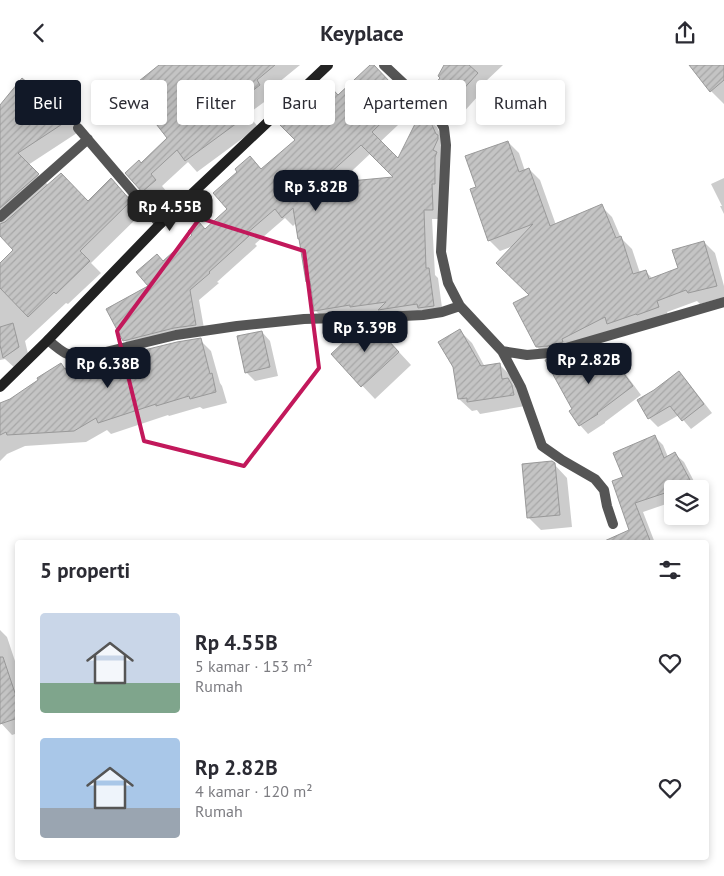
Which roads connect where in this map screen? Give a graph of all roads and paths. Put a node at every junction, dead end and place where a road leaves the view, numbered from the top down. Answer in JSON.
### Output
{"nodes":[{"id":1,"x":328,"y":65,"type":"edge"},
{"id":2,"x":384,"y":65,"type":"edge"},
{"id":3,"x":78,"y":128,"type":"dead end"},
{"id":4,"x":88,"y":139,"type":"junction"},
{"id":5,"x":0,"y":217,"type":"edge"},
{"id":6,"x":160,"y":224,"type":"junction"},
{"id":7,"x":724,"y":302,"type":"edge"},
{"id":8,"x":460,"y":306,"type":"junction"},
{"id":9,"x":48,"y":340,"type":"junction"},
{"id":10,"x":502,"y":351,"type":"junction"},
{"id":11,"x":0,"y":387,"type":"edge"},
{"id":12,"x":613,"y":524,"type":"dead end"}],
"edges":[{"from":1,"to":6,"type":"main road"},
{"from":2,"to":8,"type":"street"},
{"from":3,"to":4,"type":"street"},
{"from":4,"to":5,"type":"street"},
{"from":4,"to":6,"type":"street"},
{"from":6,"to":9,"type":"main road"},
{"from":7,"to":10,"type":"street"},
{"from":8,"to":9,"type":"street"},
{"from":8,"to":10,"type":"street"},
{"from":9,"to":11,"type":"main road"},
{"from":10,"to":12,"type":"street"}]}
